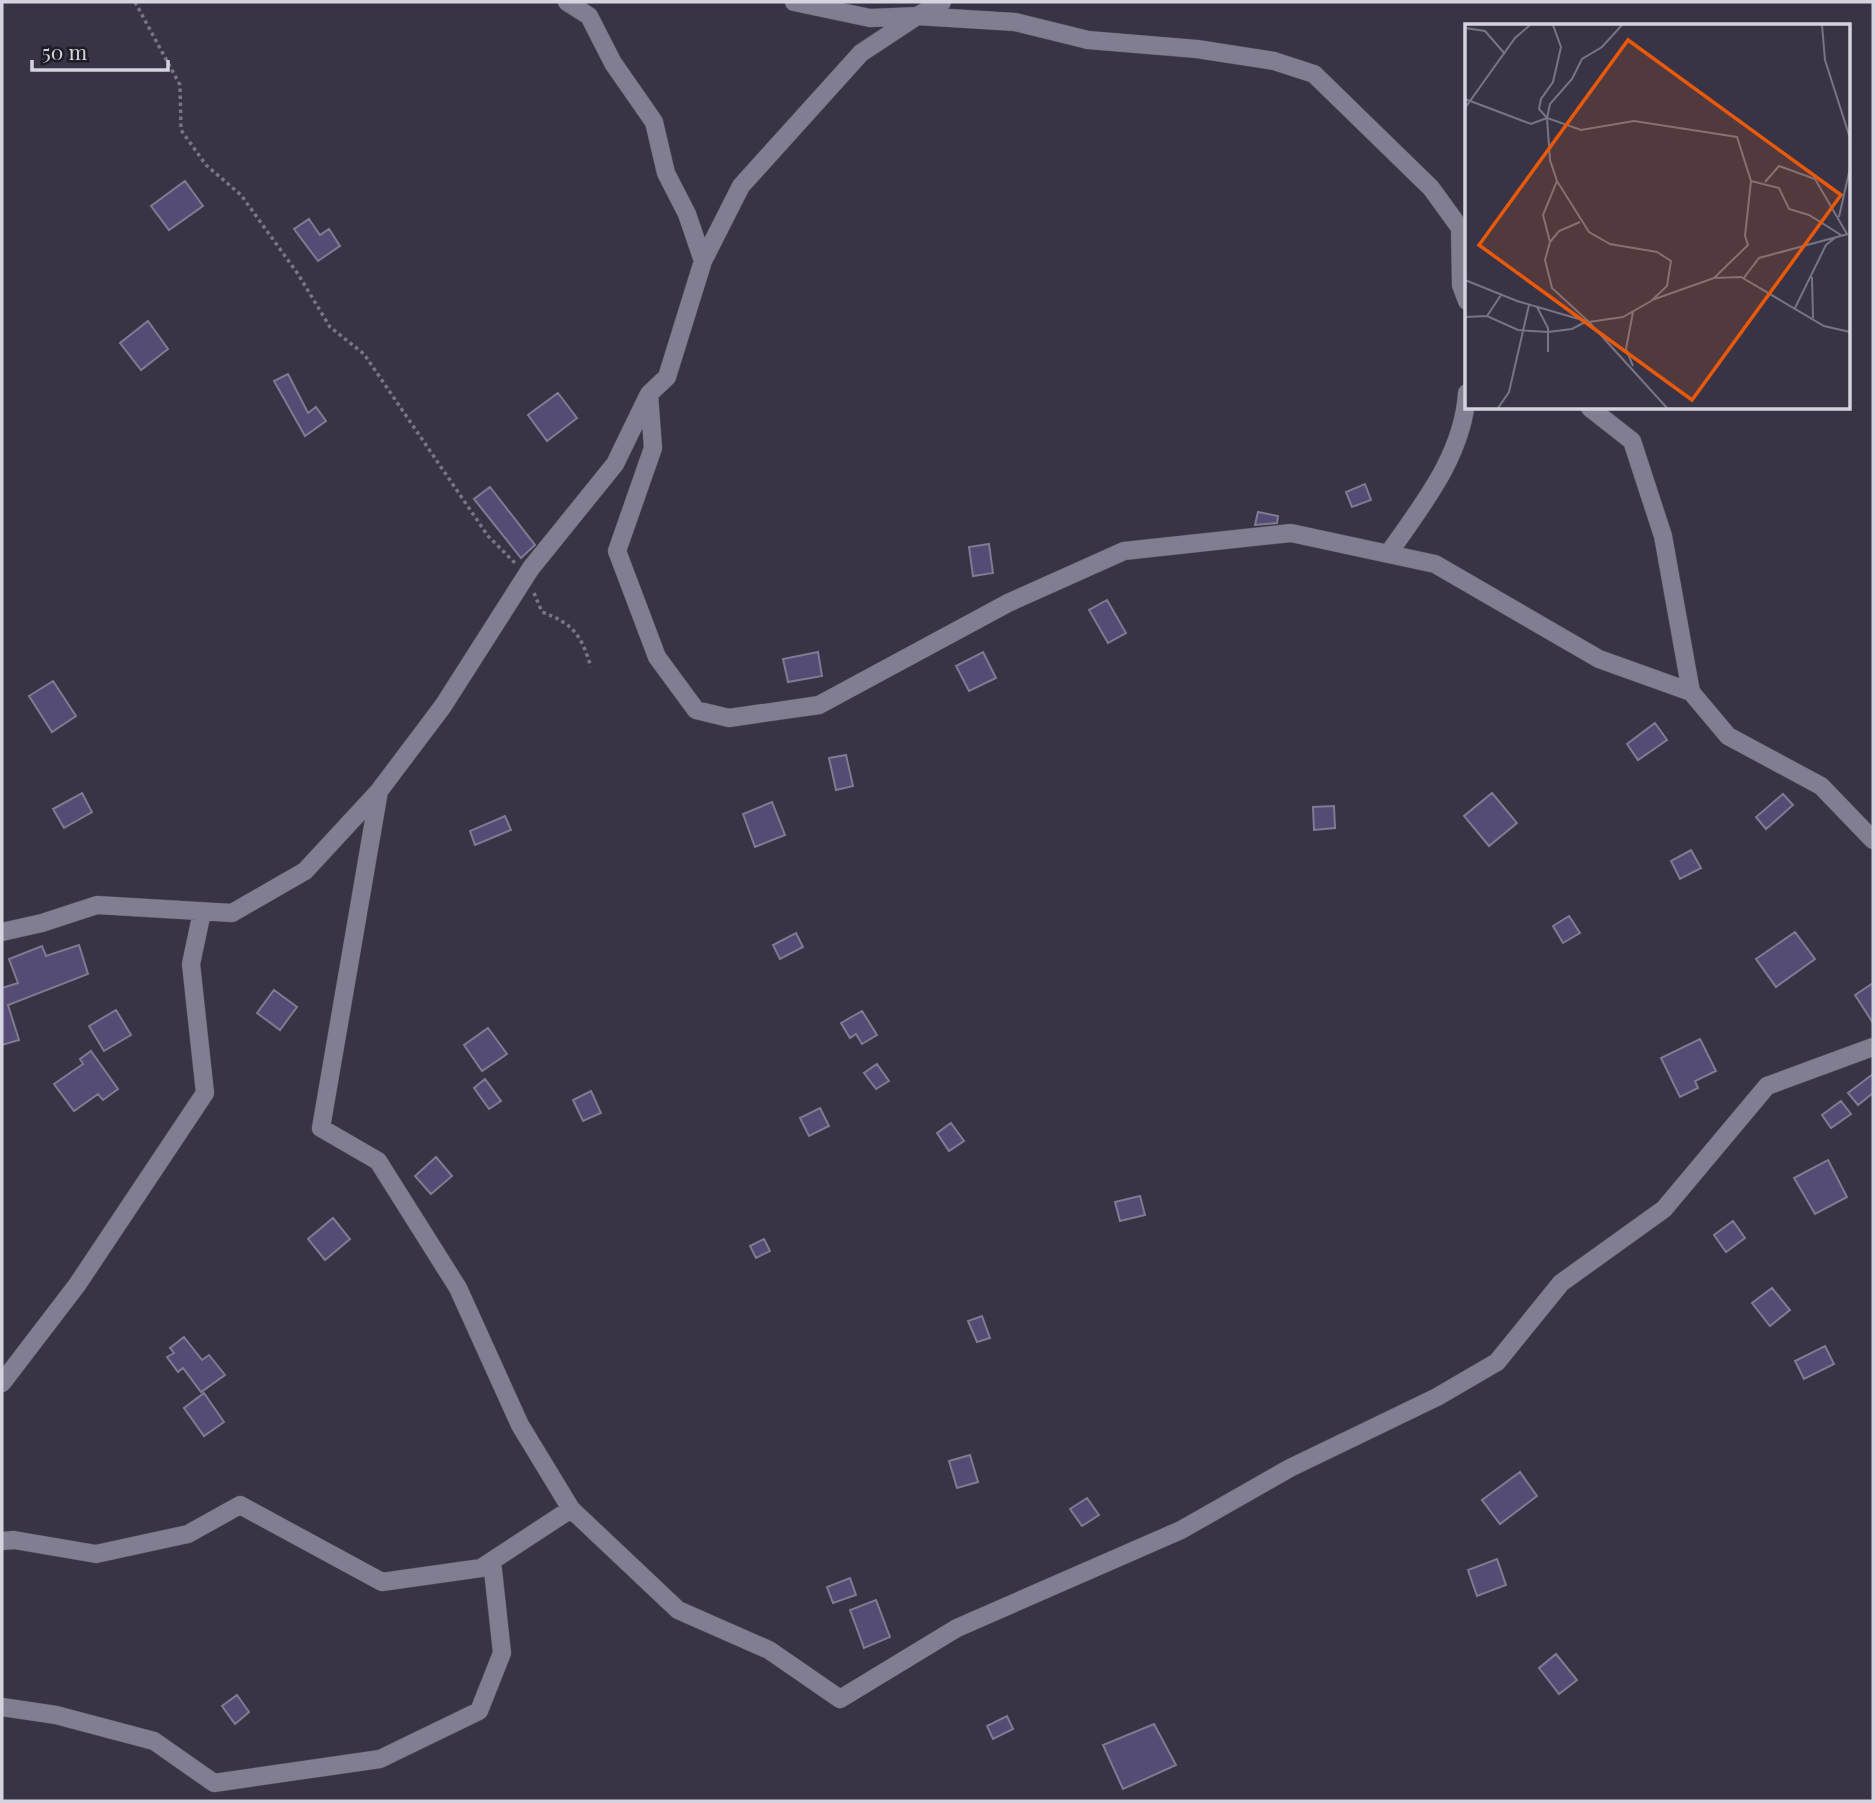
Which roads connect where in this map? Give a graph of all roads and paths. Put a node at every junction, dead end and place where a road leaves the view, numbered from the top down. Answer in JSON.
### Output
{"nodes":[{"id":1,"x":135,"y":2,"type":"edge"},
{"id":2,"x":566,"y":2,"type":"edge"},
{"id":3,"x":794,"y":2,"type":"edge"},
{"id":4,"x":942,"y":2,"type":"edge"},
{"id":5,"x":917,"y":16,"type":"junction"},
{"id":6,"x":703,"y":261,"type":"junction"},
{"id":7,"x":1465,"y":296,"type":"edge"},
{"id":8,"x":649,"y":394,"type":"junction"},
{"id":9,"x":1466,"y":410,"type":"edge"},
{"id":10,"x":1593,"y":410,"type":"edge"},
{"id":11,"x":1388,"y":554,"type":"junction"},
{"id":12,"x":526,"y":575,"type":"junction"},
{"id":13,"x":591,"y":667,"type":"dead end"},
{"id":14,"x":1691,"y":692,"type":"junction"},
{"id":15,"x":379,"y":791,"type":"junction"},
{"id":16,"x":1873,"y":840,"type":"edge"},
{"id":17,"x":232,"y":913,"type":"junction"},
{"id":18,"x":2,"y":932,"type":"edge"},
{"id":19,"x":1873,"y":1047,"type":"edge"},
{"id":20,"x":2,"y":1383,"type":"edge"},
{"id":21,"x":571,"y":1508,"type":"junction"},
{"id":22,"x":2,"y":1541,"type":"edge"},
{"id":23,"x":492,"y":1561,"type":"junction"},
{"id":24,"x":2,"y":1707,"type":"edge"}],
"edges":[{"from":1,"to":12,"type":"path"},
{"from":2,"to":6,"type":"street"},
{"from":3,"to":5,"type":"street"},
{"from":4,"to":5,"type":"street"},
{"from":5,"to":6,"type":"street"},
{"from":5,"to":7,"type":"street"},
{"from":6,"to":8,"type":"street"},
{"from":8,"to":11,"type":"street"},
{"from":8,"to":12,"type":"street"},
{"from":9,"to":11,"type":"street"},
{"from":10,"to":14,"type":"street"},
{"from":11,"to":14,"type":"street"},
{"from":12,"to":13,"type":"path"},
{"from":12,"to":15,"type":"street"},
{"from":14,"to":16,"type":"street"},
{"from":15,"to":17,"type":"street"},
{"from":15,"to":21,"type":"street"},
{"from":17,"to":18,"type":"street"},
{"from":17,"to":20,"type":"street"},
{"from":19,"to":21,"type":"street"},
{"from":21,"to":23,"type":"street"},
{"from":22,"to":23,"type":"street"},
{"from":23,"to":24,"type":"street"}]}
